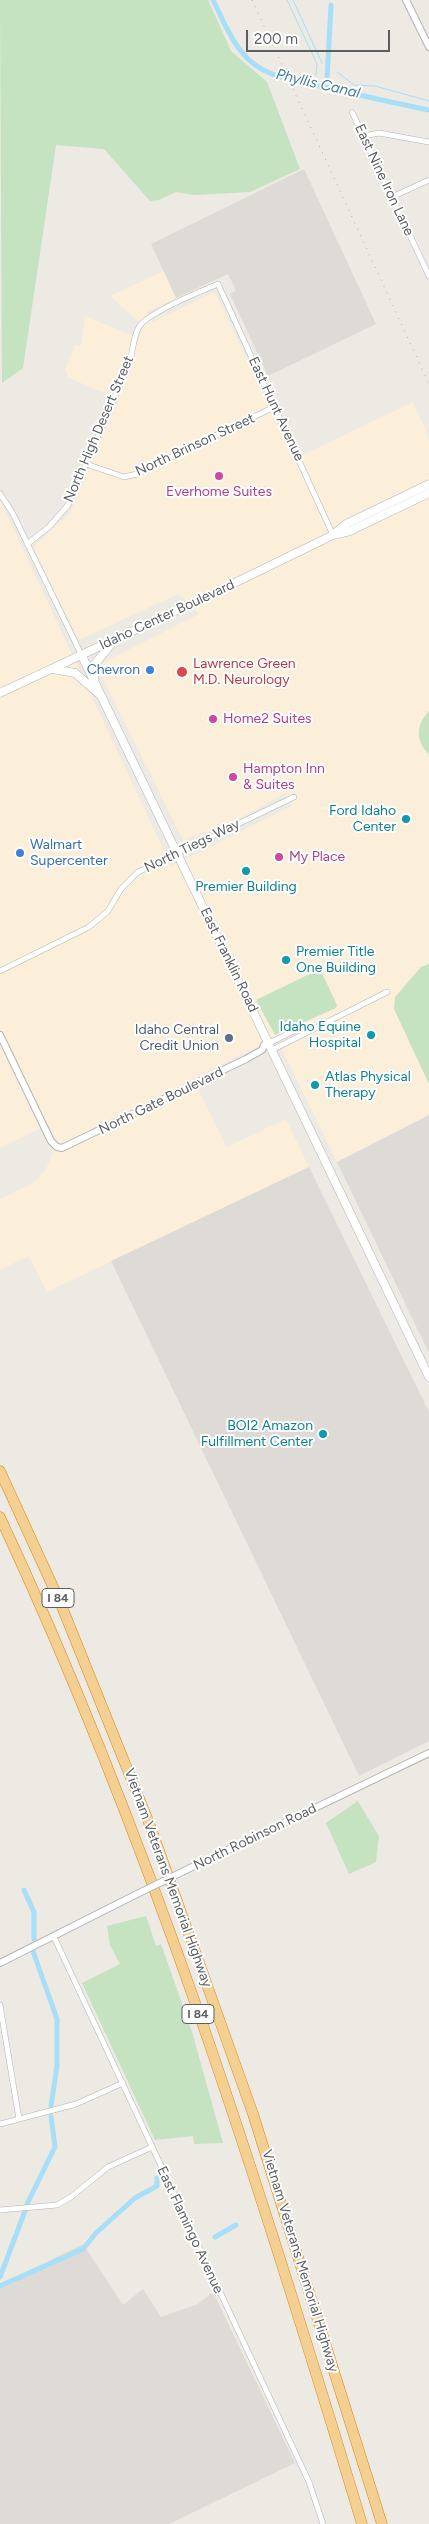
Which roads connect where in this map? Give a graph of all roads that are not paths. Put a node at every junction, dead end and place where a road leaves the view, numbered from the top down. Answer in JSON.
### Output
{"nodes":[{"id":1,"x":406,"y":0,"type":"edge"},
{"id":2,"x":429,"y":47,"type":"edge"},
{"id":3,"x":352,"y":112,"type":"dead end"},
{"id":4,"x":364,"y":136,"type":"junction"},
{"id":5,"x":429,"y":142,"type":"edge"},
{"id":6,"x":429,"y":180,"type":"edge"},
{"id":7,"x":392,"y":198,"type":"junction"},
{"id":8,"x":429,"y":276,"type":"edge"},
{"id":9,"x":218,"y":284,"type":"joint"},
{"id":10,"x":274,"y":407,"type":"junction"},
{"id":11,"x":86,"y":464,"type":"junction"},
{"id":12,"x":429,"y":484,"type":"edge"},
{"id":13,"x":429,"y":493,"type":"edge"},
{"id":14,"x":0,"y":494,"type":"edge"},
{"id":15,"x":333,"y":534,"type":"junction"},
{"id":16,"x":27,"y":544,"type":"junction"},
{"id":17,"x":115,"y":640,"type":"junction"},
{"id":18,"x":82,"y":656,"type":"junction"},
{"id":19,"x":53,"y":669,"type":"junction"},
{"id":20,"x":94,"y":682,"type":"junction"},
{"id":21,"x":0,"y":693,"type":"edge"},
{"id":22,"x":99,"y":693,"type":"junction"},
{"id":23,"x":294,"y":797,"type":"dead end"},
{"id":24,"x":177,"y":853,"type":"junction"},
{"id":25,"x":0,"y":971,"type":"edge"},
{"id":26,"x":388,"y":992,"type":"dead end"},
{"id":27,"x":0,"y":1035,"type":"edge"},
{"id":28,"x":270,"y":1046,"type":"junction"},
{"id":29,"x":429,"y":1377,"type":"edge"},
{"id":30,"x":0,"y":1471,"type":"edge"},
{"id":31,"x":0,"y":1517,"type":"edge"},
{"id":32,"x":429,"y":1753,"type":"edge"},
{"id":33,"x":54,"y":1937,"type":"junction"},
{"id":34,"x":0,"y":1963,"type":"edge"},
{"id":35,"x":0,"y":2005,"type":"edge"},
{"id":36,"x":123,"y":2083,"type":"junction"},
{"id":37,"x":19,"y":2119,"type":"junction"},
{"id":38,"x":0,"y":2124,"type":"edge"},
{"id":39,"x":152,"y":2147,"type":"junction"},
{"id":40,"x":0,"y":2210,"type":"edge"},
{"id":41,"x":323,"y":2524,"type":"edge"},
{"id":42,"x":362,"y":2524,"type":"edge"},
{"id":43,"x":382,"y":2524,"type":"edge"}],
"edges":[{"from":1,"to":2,"type":"street"},
{"from":3,"to":4,"type":"street","name":"East Nine Iron Lane"},
{"from":4,"to":5,"type":"street"},
{"from":4,"to":7,"type":"street","name":"East Nine Iron Lane"},
{"from":6,"to":7,"type":"street"},
{"from":7,"to":8,"type":"street","name":"East Nine Iron Lane"},
{"from":9,"to":10,"type":"street","name":"East Hunt Avenue"},
{"from":9,"to":11,"type":"street","name":"North High Desert Street"},
{"from":10,"to":11,"type":"street","name":"North Brinson Street"},
{"from":10,"to":15,"type":"street","name":"East Hunt Avenue"},
{"from":11,"to":16,"type":"street","name":"North High Desert Street"},
{"from":12,"to":15,"type":"main road","name":"Idaho Center Boulevard"},
{"from":13,"to":15,"type":"main road","name":"Idaho Center Boulevard"},
{"from":14,"to":16,"type":"street","name":"East Franklin Road"},
{"from":15,"to":17,"type":"main road","name":"Idaho Center Boulevard"},
{"from":16,"to":18,"type":"street","name":"East Franklin Road"},
{"from":17,"to":18,"type":"main road","name":"Idaho Center Boulevard"},
{"from":17,"to":20,"type":"main road"},
{"from":18,"to":19,"type":"main road","name":"Idaho Center Boulevard"},
{"from":18,"to":20,"type":"main road","name":"East Franklin Road"},
{"from":19,"to":21,"type":"main road","name":"Idaho Center Boulevard"},
{"from":19,"to":22,"type":"main road"},
{"from":20,"to":22,"type":"main road","name":"East Franklin Road"},
{"from":22,"to":24,"type":"main road","name":"East Franklin Road"},
{"from":23,"to":24,"type":"street","name":"North Tiegs Way"},
{"from":24,"to":25,"type":"street","name":"North Tiegs Way"},
{"from":24,"to":28,"type":"main road","name":"East Franklin Road"},
{"from":26,"to":28,"type":"street"},
{"from":27,"to":28,"type":"street","name":"North Gate Boulevard"},
{"from":28,"to":29,"type":"main road","name":"East Franklin Road"},
{"from":30,"to":43,"type":"highway","name":"Vietnam Veterans Memorial Highway","number":"I 84"},
{"from":31,"to":42,"type":"highway","name":"Vietnam Veterans Memorial Highway","number":"I 84"},
{"from":32,"to":33,"type":"street","name":"North Robinson Road","bridge":true},
{"from":33,"to":34,"type":"street","name":"North Robinson Road"},
{"from":33,"to":36,"type":"street","name":"East Flamingo Avenue"},
{"from":35,"to":37,"type":"street"},
{"from":36,"to":37,"type":"street"},
{"from":36,"to":39,"type":"street","name":"East Flamingo Avenue"},
{"from":37,"to":38,"type":"street"},
{"from":39,"to":40,"type":"street"},
{"from":39,"to":41,"type":"street","name":"East Flamingo Avenue"}]}
